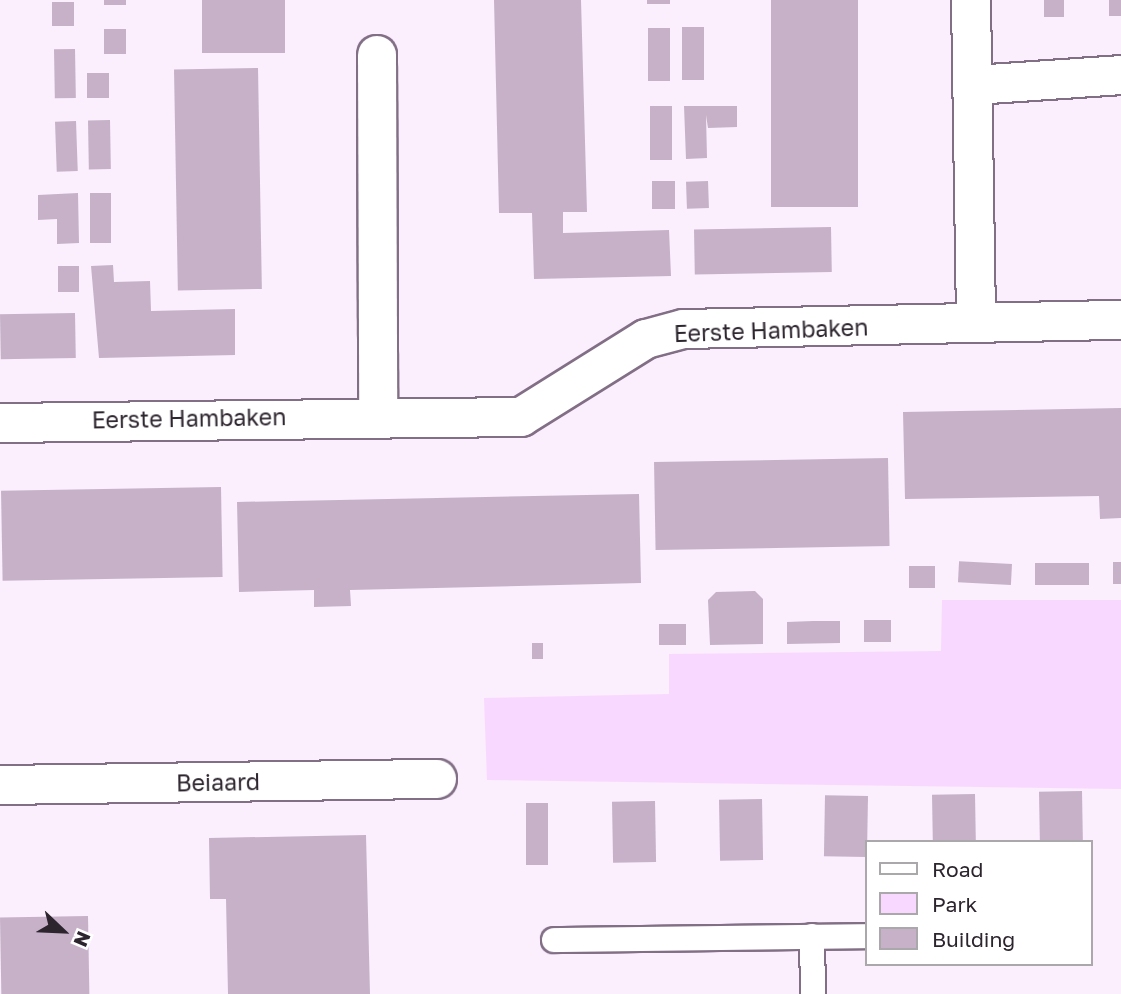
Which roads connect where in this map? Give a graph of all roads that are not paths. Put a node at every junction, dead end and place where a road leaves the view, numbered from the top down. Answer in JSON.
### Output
{"nodes":[{"id":1,"x":971,"y":0,"type":"edge"},
{"id":2,"x":377,"y":55,"type":"dead end"},
{"id":3,"x":1121,"y":75,"type":"edge"},
{"id":4,"x":975,"y":85,"type":"junction"},
{"id":5,"x":1121,"y":320,"type":"edge"},
{"id":6,"x":976,"y":322,"type":"junction"},
{"id":7,"x":378,"y":415,"type":"junction"},
{"id":8,"x":0,"y":423,"type":"edge"},
{"id":9,"x":437,"y":779,"type":"dead end"},
{"id":10,"x":0,"y":785,"type":"edge"},
{"id":11,"x":812,"y":936,"type":"junction"},
{"id":12,"x":866,"y":936,"type":"edge"},
{"id":13,"x":554,"y":940,"type":"dead end"},
{"id":14,"x":813,"y":994,"type":"edge"}],
"edges":[{"from":1,"to":4,"type":"street"},
{"from":2,"to":7,"type":"street"},
{"from":3,"to":4,"type":"street"},
{"from":4,"to":6,"type":"street"},
{"from":5,"to":6,"type":"street","name":"Eerste Hambaken"},
{"from":6,"to":7,"type":"street","name":"Eerste Hambaken"},
{"from":7,"to":8,"type":"street","name":"Eerste Hambaken"},
{"from":9,"to":10,"type":"street","name":"Beiaard"},
{"from":11,"to":12,"type":"lane"},
{"from":11,"to":13,"type":"lane"},
{"from":11,"to":14,"type":"lane"}]}
